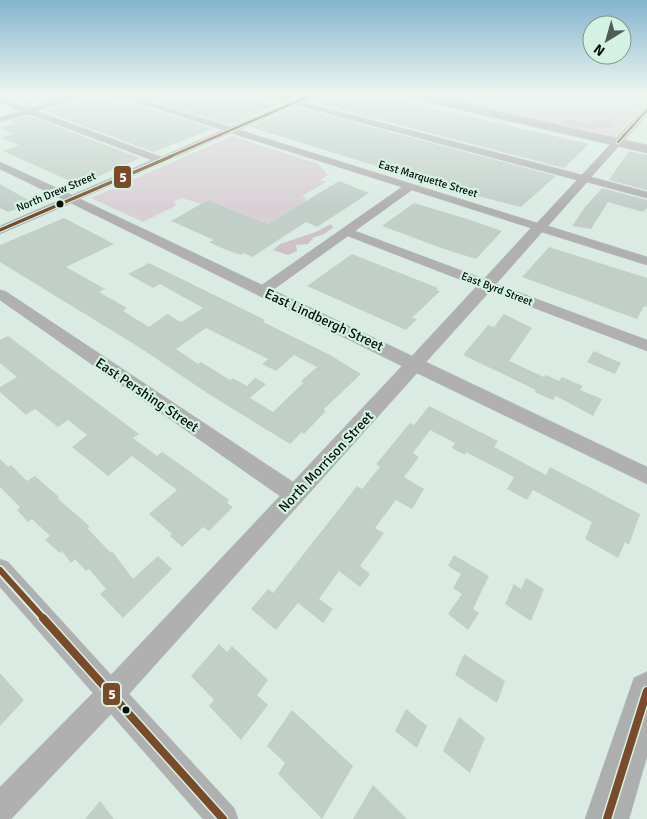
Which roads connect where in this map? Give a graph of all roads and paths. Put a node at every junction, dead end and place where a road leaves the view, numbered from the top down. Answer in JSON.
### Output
{"nodes":[{"id":1,"x":85,"y":132,"type":"edge"},
{"id":2,"x":225,"y":132,"type":"edge"},
{"id":3,"x":237,"y":132,"type":"edge"},
{"id":4,"x":405,"y":132,"type":"edge"},
{"id":5,"x":575,"y":132,"type":"edge"},
{"id":6,"x":627,"y":132,"type":"edge"},
{"id":7,"x":618,"y":142,"type":"junction"},
{"id":8,"x":647,"y":149,"type":"edge"},
{"id":9,"x":160,"y":160,"type":"junction"},
{"id":10,"x":0,"y":165,"type":"edge"},
{"id":11,"x":584,"y":179,"type":"junction"},
{"id":12,"x":410,"y":187,"type":"junction"},
{"id":13,"x":647,"y":195,"type":"edge"},
{"id":14,"x":70,"y":199,"type":"junction"},
{"id":15,"x":540,"y":228,"type":"junction"},
{"id":16,"x":0,"y":230,"type":"edge"},
{"id":17,"x":347,"y":232,"type":"junction"},
{"id":18,"x":647,"y":261,"type":"edge"},
{"id":19,"x":486,"y":285,"type":"junction"},
{"id":20,"x":263,"y":291,"type":"junction"},
{"id":21,"x":0,"y":294,"type":"edge"},
{"id":22,"x":647,"y":346,"type":"edge"},
{"id":23,"x":416,"y":364,"type":"junction"},
{"id":24,"x":647,"y":476,"type":"edge"},
{"id":25,"x":295,"y":495,"type":"junction"},
{"id":26,"x":0,"y":570,"type":"edge"},
{"id":27,"x":647,"y":690,"type":"edge"},
{"id":28,"x":110,"y":693,"type":"junction"},
{"id":29,"x":0,"y":809,"type":"edge"},
{"id":30,"x":223,"y":819,"type":"edge"},
{"id":31,"x":607,"y":819,"type":"edge"}],
"edges":[{"from":1,"to":9,"type":"street"},
{"from":2,"to":9,"type":"street","name":"North Drew Street"},
{"from":3,"to":12,"type":"street","name":"East Marquette Street"},
{"from":4,"to":11,"type":"street"},
{"from":5,"to":7,"type":"street"},
{"from":6,"to":7,"type":"street","name":"North Morrison Street"},
{"from":7,"to":8,"type":"street"},
{"from":7,"to":11,"type":"street","name":"North Morrison Street"},
{"from":9,"to":14,"type":"street","name":"North Drew Street"},
{"from":10,"to":14,"type":"street","name":"East Lindbergh Street"},
{"from":11,"to":13,"type":"street"},
{"from":11,"to":15,"type":"street","name":"North Morrison Street"},
{"from":12,"to":15,"type":"street","name":"East Marquette Street"},
{"from":12,"to":17,"type":"street"},
{"from":14,"to":16,"type":"street","name":"North Drew Street"},
{"from":14,"to":20,"type":"street","name":"East Lindbergh Street"},
{"from":15,"to":18,"type":"street","name":"East Marquette Street"},
{"from":15,"to":19,"type":"street","name":"North Morrison Street"},
{"from":17,"to":19,"type":"street","name":"East Byrd Street"},
{"from":17,"to":20,"type":"street"},
{"from":19,"to":22,"type":"street","name":"East Byrd Street"},
{"from":19,"to":23,"type":"street","name":"North Morrison Street"},
{"from":20,"to":23,"type":"street","name":"East Lindbergh Street"},
{"from":21,"to":25,"type":"street","name":"East Pershing Street"},
{"from":23,"to":24,"type":"street","name":"East Lindbergh Street"},
{"from":23,"to":25,"type":"street","name":"North Morrison Street"},
{"from":25,"to":28,"type":"street","name":"North Morrison Street"},
{"from":26,"to":28,"type":"street"},
{"from":27,"to":31,"type":"street"},
{"from":28,"to":29,"type":"street","name":"North Morrison Street"},
{"from":28,"to":30,"type":"street"}]}
